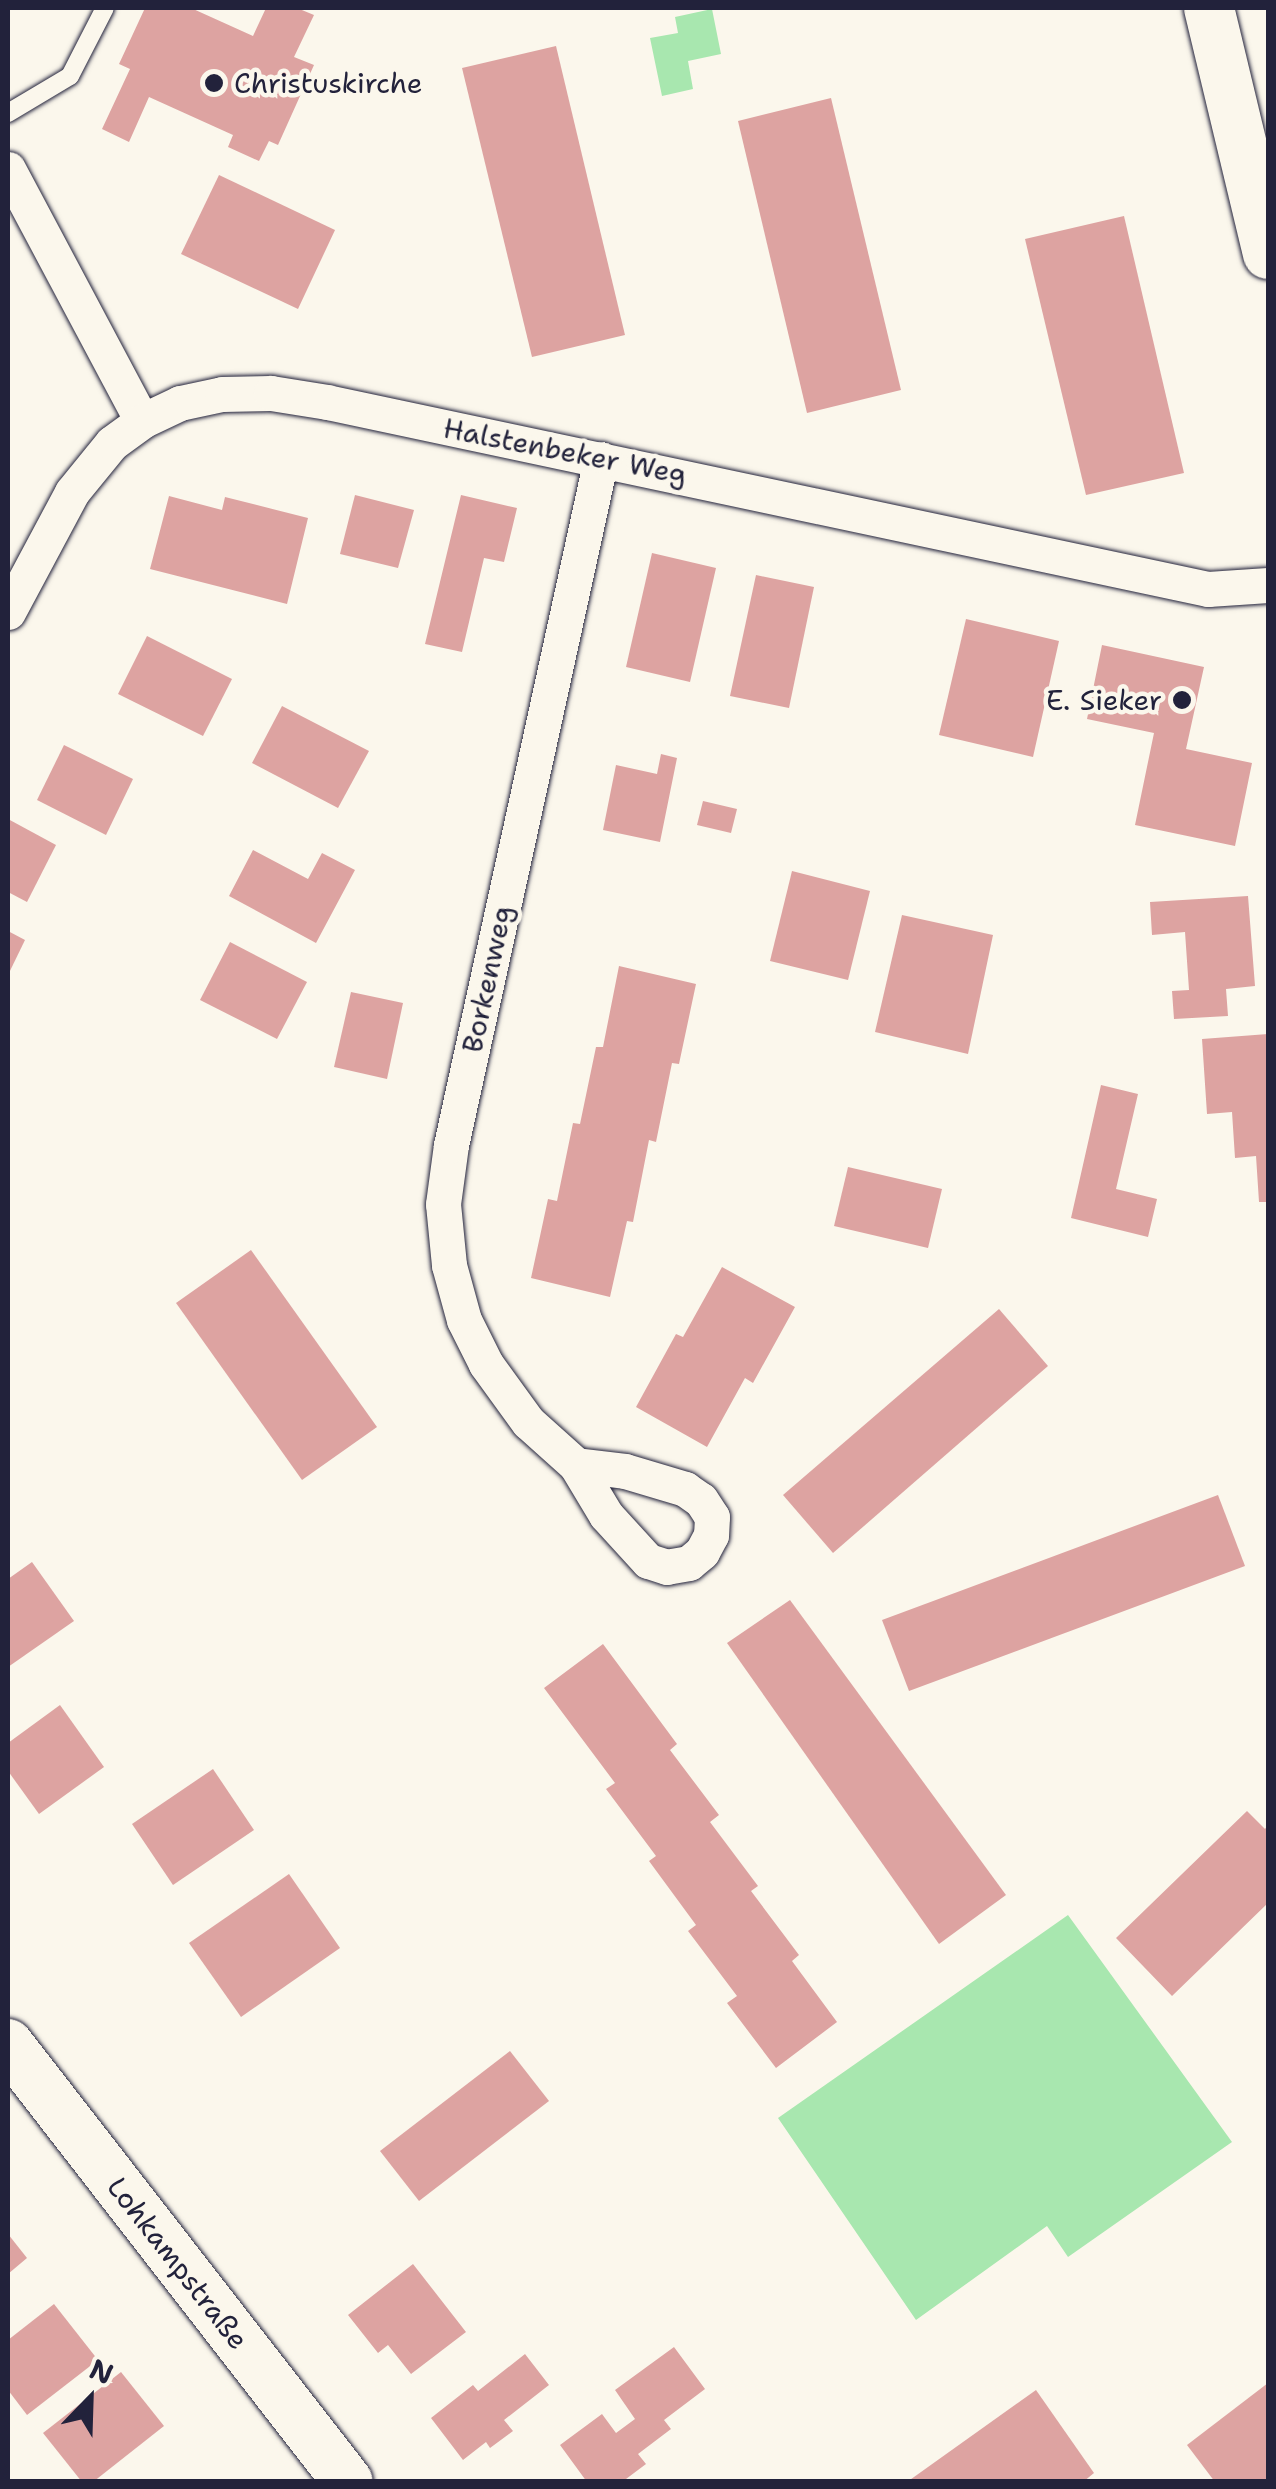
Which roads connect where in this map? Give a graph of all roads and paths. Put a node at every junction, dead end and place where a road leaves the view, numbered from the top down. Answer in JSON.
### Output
{"nodes":[{"id":1,"x":105,"y":8,"type":"edge"},
{"id":2,"x":1209,"y":8,"type":"edge"},
{"id":3,"x":8,"y":112,"type":"edge"},
{"id":4,"x":8,"y":169,"type":"edge"},
{"id":5,"x":1268,"y":254,"type":"edge"},
{"id":6,"x":142,"y":420,"type":"junction"},
{"id":7,"x":601,"y":459,"type":"junction"},
{"id":8,"x":1268,"y":585,"type":"edge"},
{"id":9,"x":8,"y":612,"type":"edge"},
{"id":10,"x":576,"y":1465,"type":"dead end"},
{"id":11,"x":8,"y":2044,"type":"edge"},
{"id":12,"x":348,"y":2482,"type":"edge"}],
"edges":[{"from":1,"to":3,"type":"lane"},
{"from":2,"to":5,"type":"street"},
{"from":4,"to":6,"type":"street"},
{"from":6,"to":7,"type":"street","name":"Halstenbeker Weg"},
{"from":6,"to":9,"type":"street","name":"Halstenbeker Weg"},
{"from":7,"to":8,"type":"street","name":"Halstenbeker Weg"},
{"from":7,"to":10,"type":"street","name":"Borkenweg"},
{"from":11,"to":12,"type":"street","name":"Lohkampstraße"}]}
